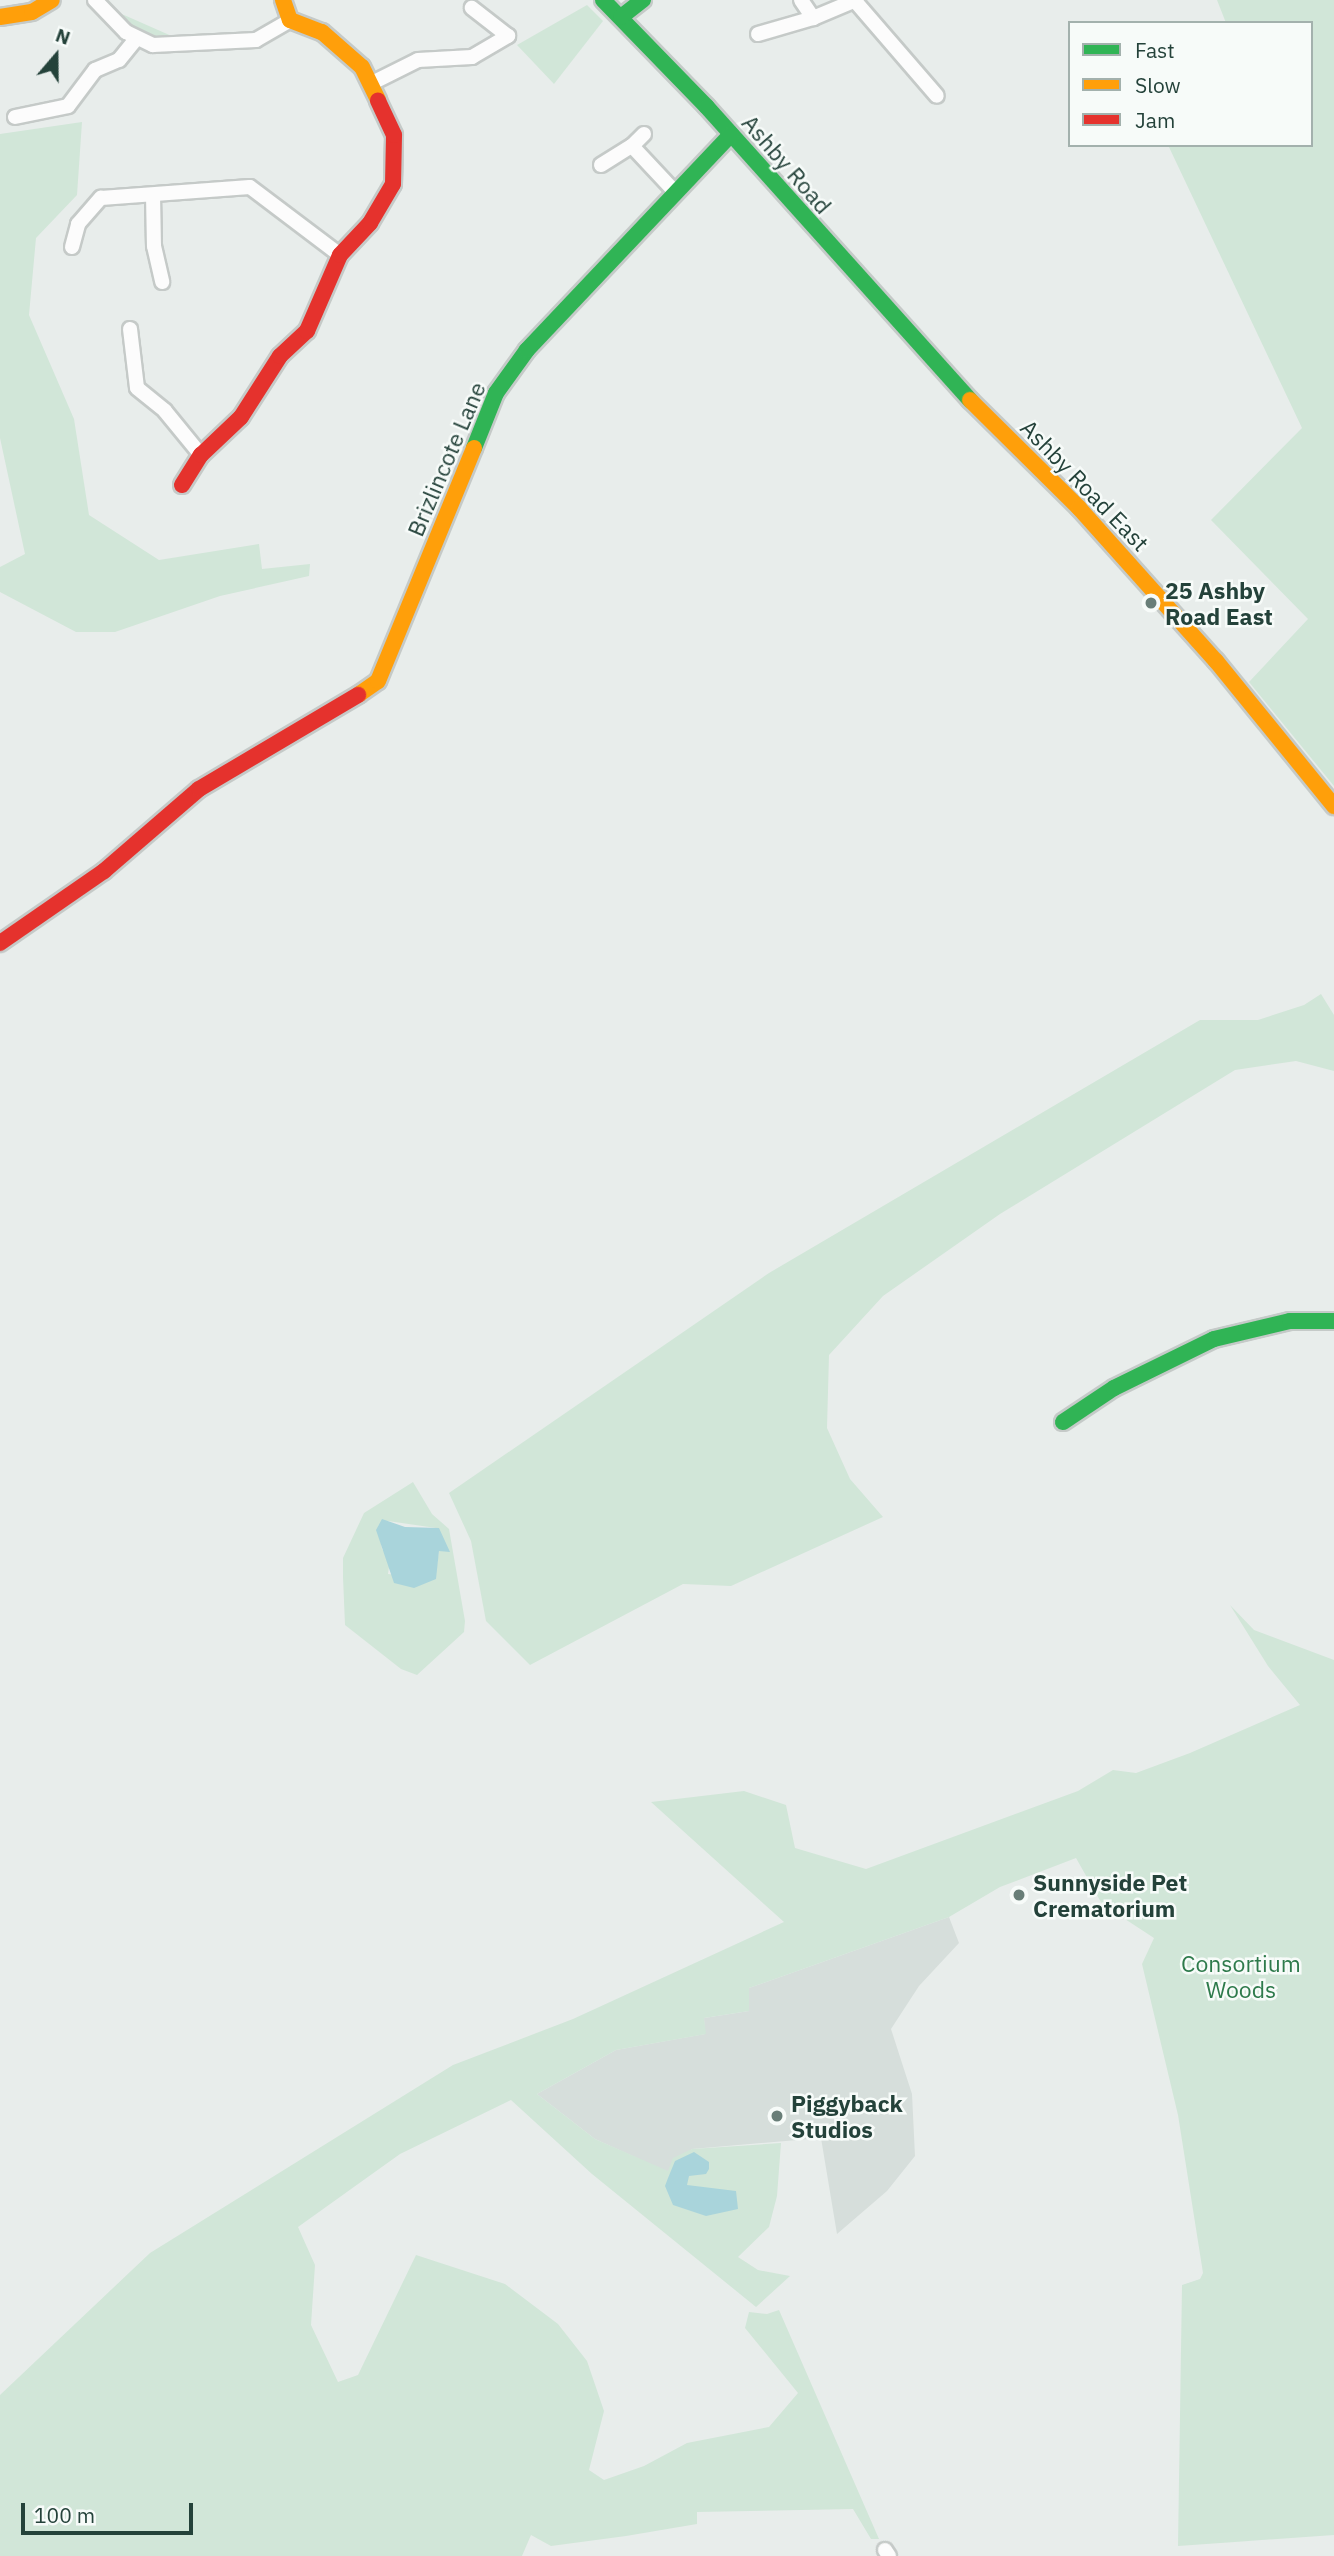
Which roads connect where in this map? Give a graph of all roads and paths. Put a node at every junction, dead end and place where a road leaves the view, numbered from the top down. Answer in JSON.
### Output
{"nodes":[{"id":1,"x":52,"y":0,"type":"edge"},
{"id":2,"x":95,"y":0,"type":"edge"},
{"id":3,"x":283,"y":0,"type":"edge"},
{"id":4,"x":603,"y":0,"type":"edge"},
{"id":5,"x":643,"y":0,"type":"edge"},
{"id":6,"x":801,"y":0,"type":"edge"},
{"id":7,"x":855,"y":0,"type":"edge"},
{"id":8,"x":472,"y":8,"type":"dead end"},
{"id":9,"x":0,"y":17,"type":"edge"},
{"id":10,"x":621,"y":17,"type":"junction"},
{"id":11,"x":813,"y":18,"type":"junction"},
{"id":12,"x":290,"y":20,"type":"junction"},
{"id":13,"x":758,"y":34,"type":"dead end"},
{"id":14,"x":136,"y":39,"type":"junction"},
{"id":15,"x":372,"y":83,"type":"junction"},
{"id":16,"x":937,"y":96,"type":"dead end"},
{"id":17,"x":15,"y":117,"type":"dead end"},
{"id":18,"x":644,"y":134,"type":"dead end"},
{"id":19,"x":730,"y":134,"type":"junction"},
{"id":20,"x":632,"y":146,"type":"junction"},
{"id":21,"x":601,"y":165,"type":"dead end"},
{"id":22,"x":675,"y":192,"type":"junction"},
{"id":23,"x":153,"y":195,"type":"junction"},
{"id":24,"x":72,"y":247,"type":"dead end"},
{"id":25,"x":340,"y":256,"type":"junction"},
{"id":26,"x":162,"y":282,"type":"dead end"},
{"id":27,"x":130,"y":329,"type":"dead end"},
{"id":28,"x":932,"y":362,"type":"joint"},
{"id":29,"x":201,"y":455,"type":"junction"},
{"id":30,"x":182,"y":485,"type":"dead end"},
{"id":31,"x":1334,"y":806,"type":"edge"},
{"id":32,"x":0,"y":943,"type":"edge"},
{"id":33,"x":1334,"y":1321,"type":"edge"},
{"id":34,"x":1063,"y":1422,"type":"dead end"}],
"edges":[{"from":1,"to":9,"type":"main road"},
{"from":2,"to":14,"type":"street"},
{"from":3,"to":12,"type":"main road"},
{"from":4,"to":10,"type":"main road","name":"Ashby Road"},
{"from":5,"to":10,"type":"main road"},
{"from":6,"to":11,"type":"street"},
{"from":7,"to":11,"type":"street"},
{"from":7,"to":16,"type":"street"},
{"from":8,"to":15,"type":"street"},
{"from":10,"to":19,"type":"main road","name":"Ashby Road"},
{"from":11,"to":13,"type":"street"},
{"from":12,"to":14,"type":"street"},
{"from":12,"to":15,"type":"main road"},
{"from":14,"to":17,"type":"street"},
{"from":15,"to":25,"type":"main road"},
{"from":18,"to":20,"type":"street"},
{"from":19,"to":22,"type":"main road","name":"Brizlincote Lane"},
{"from":19,"to":28,"type":"main road","name":"Ashby Road"},
{"from":20,"to":21,"type":"street"},
{"from":20,"to":22,"type":"street"},
{"from":22,"to":32,"type":"main road","name":"Brizlincote Lane"},
{"from":23,"to":24,"type":"street"},
{"from":23,"to":25,"type":"street"},
{"from":23,"to":26,"type":"street"},
{"from":25,"to":29,"type":"main road"},
{"from":27,"to":29,"type":"street"},
{"from":28,"to":31,"type":"main road","name":"Ashby Road East"},
{"from":29,"to":30,"type":"main road"},
{"from":33,"to":34,"type":"main road"}]}
